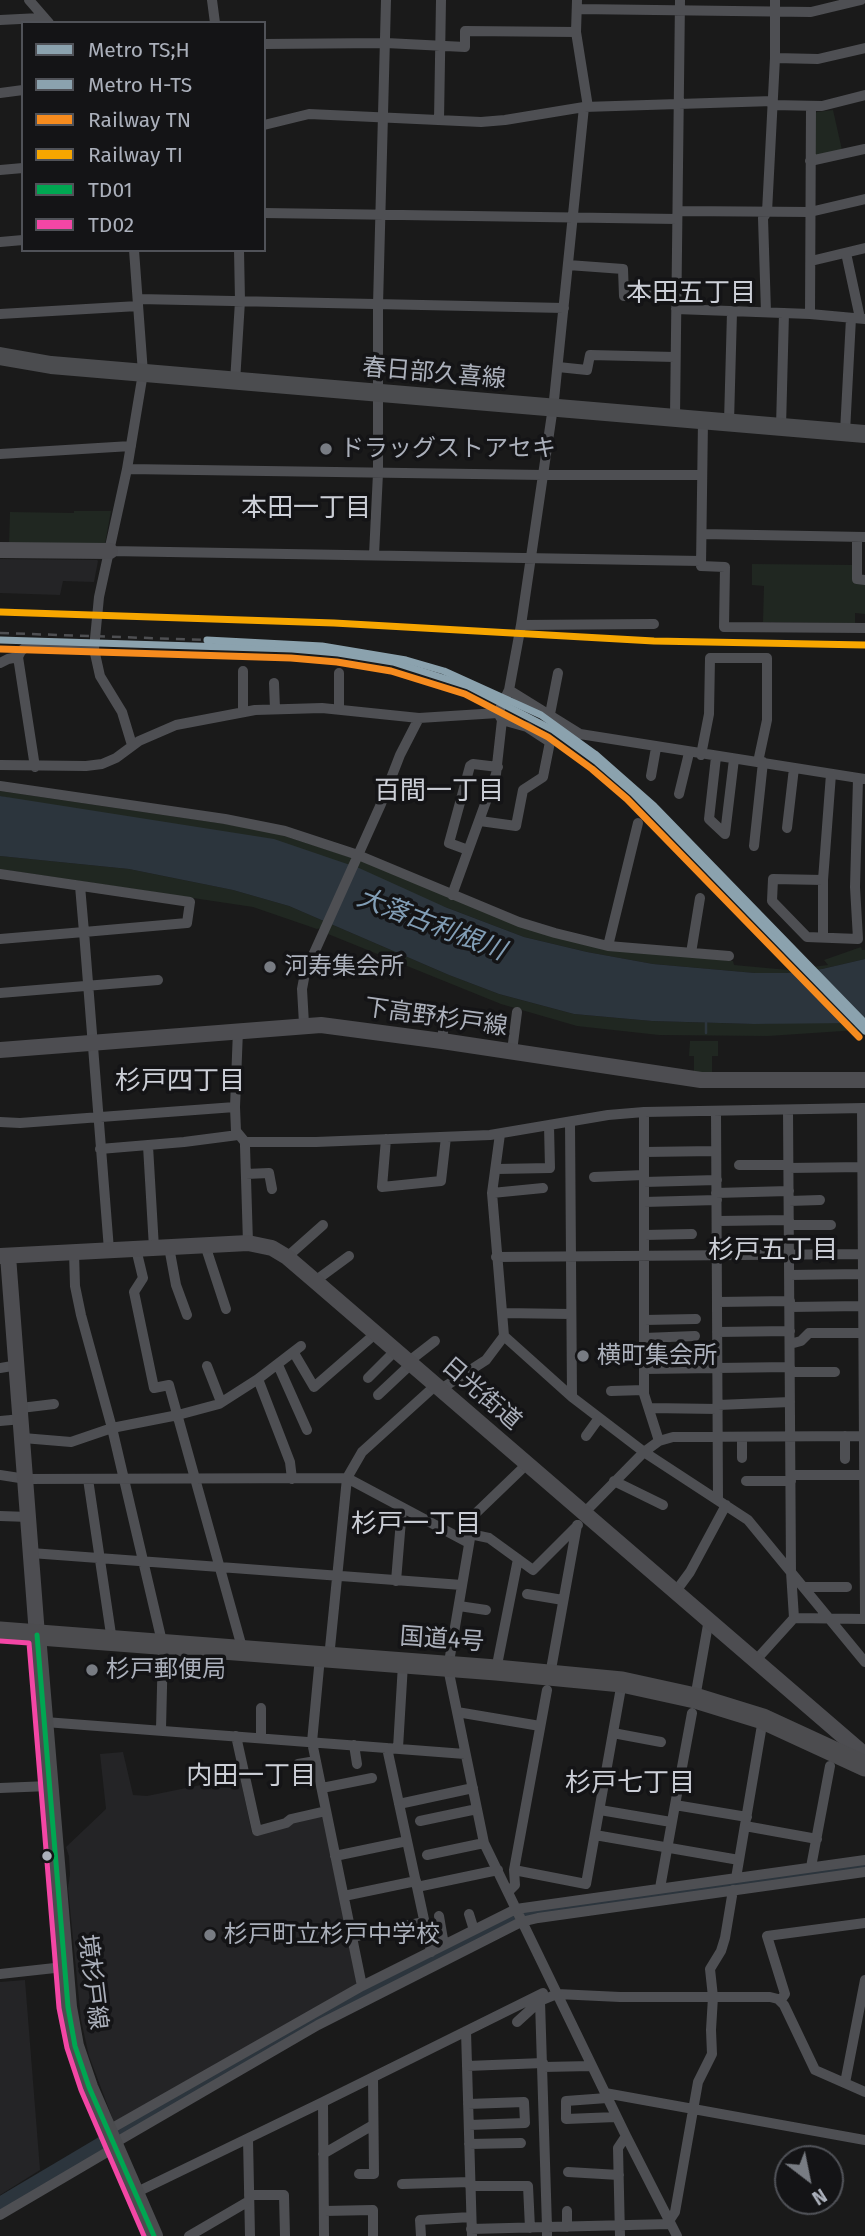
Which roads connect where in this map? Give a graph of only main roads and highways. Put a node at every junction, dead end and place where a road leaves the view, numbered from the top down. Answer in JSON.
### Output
{"nodes":[{"id":1,"x":0,"y":356,"type":"edge"},
{"id":2,"x":865,"y":434,"type":"edge"},
{"id":3,"x":0,"y":1632,"type":"edge"},
{"id":4,"x":37,"y":1634,"type":"junction"},
{"id":5,"x":865,"y":1766,"type":"edge"},
{"id":6,"x":154,"y":2236,"type":"edge"}],
"edges":[{"from":1,"to":2,"type":"main road","name":"春日部久喜線"},
{"from":3,"to":4,"type":"highway","name":"国道4号"},
{"from":4,"to":5,"type":"highway","name":"国道4号"},
{"from":4,"to":6,"type":"main road","name":"境杉戸線"}]}
